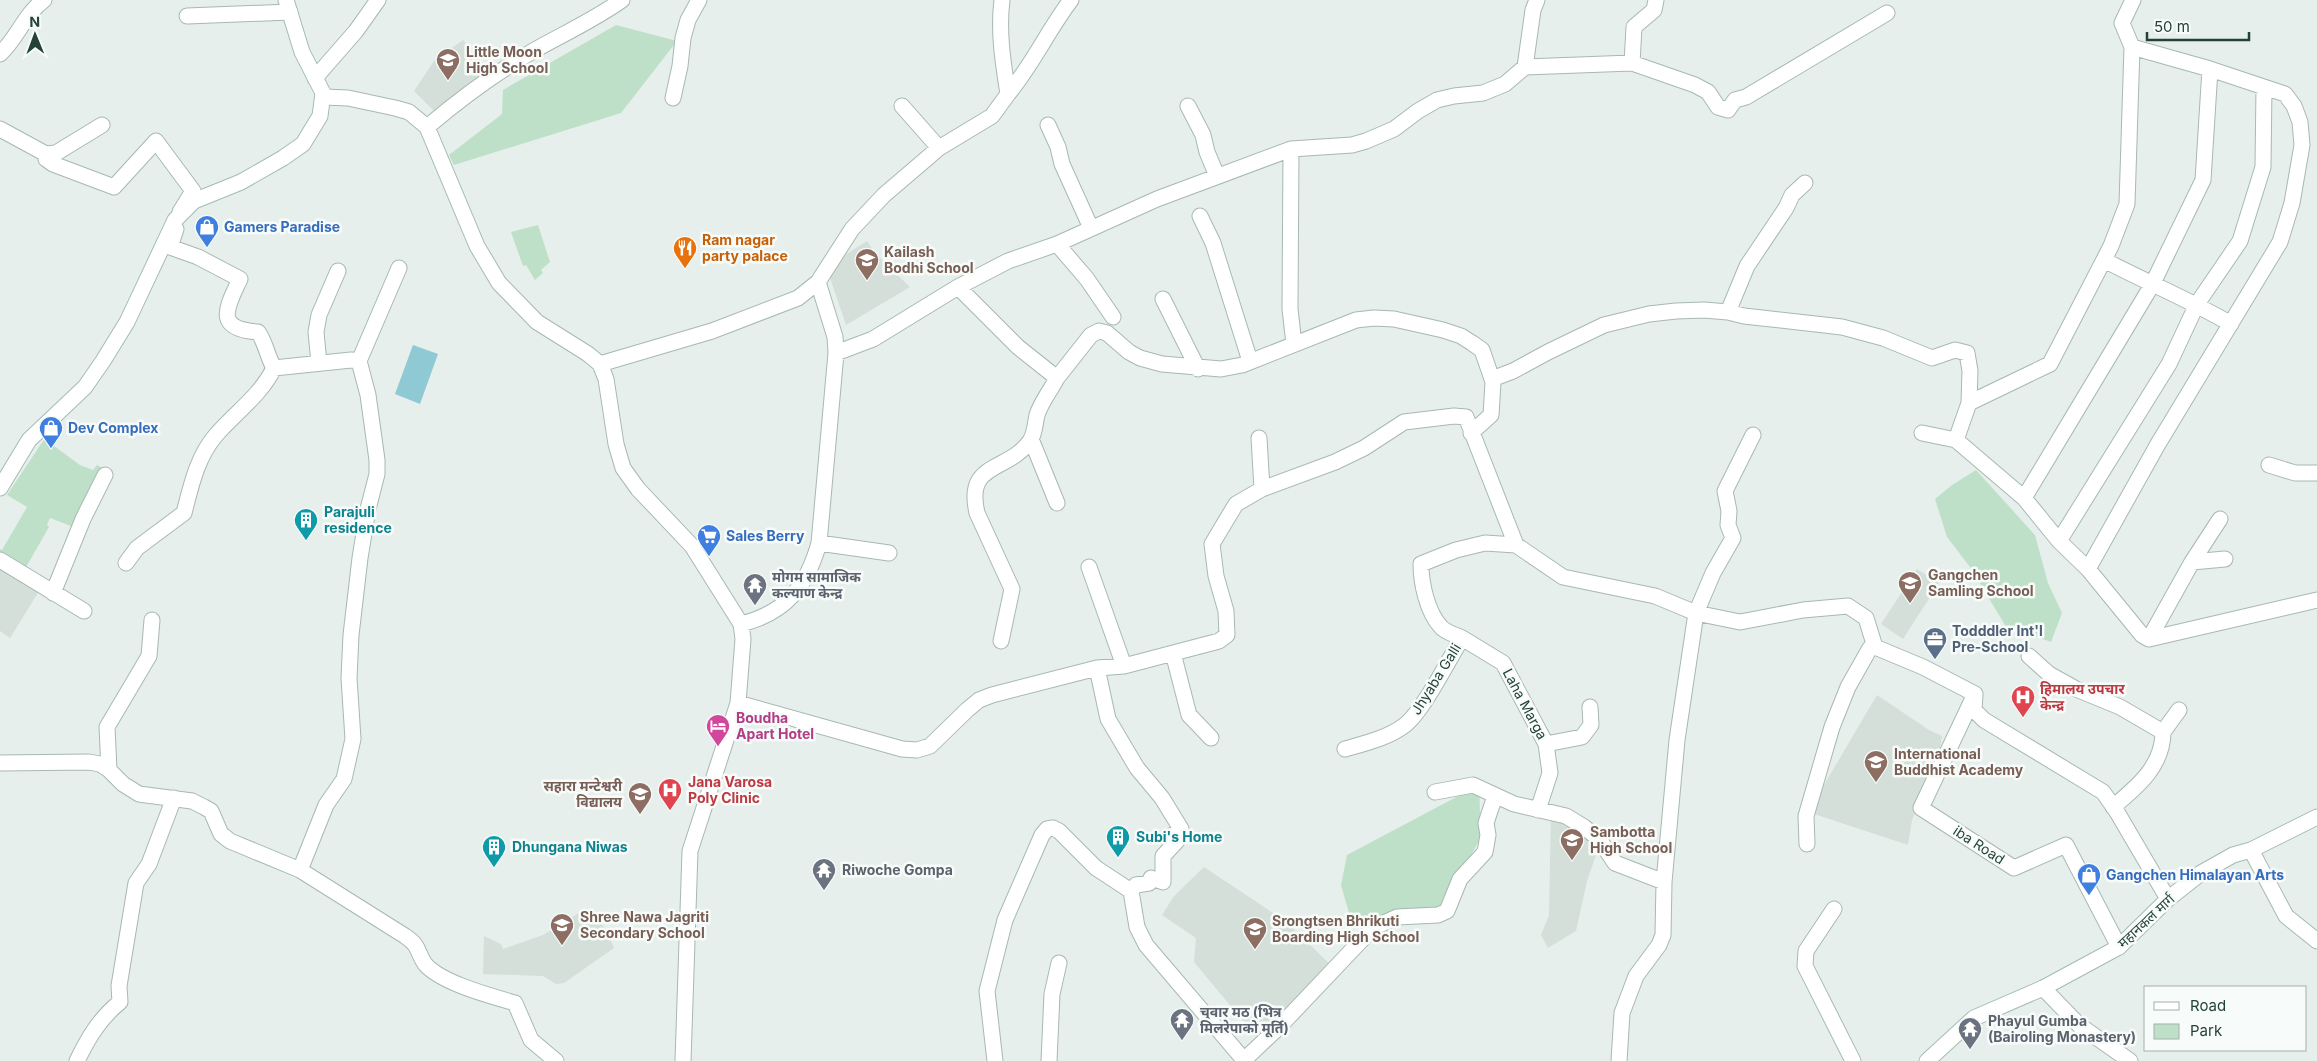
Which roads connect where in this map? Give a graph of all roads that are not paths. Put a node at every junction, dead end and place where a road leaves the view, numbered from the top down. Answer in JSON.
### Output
{"nodes":[{"id":1,"x":44,"y":0,"type":"edge"},
{"id":2,"x":378,"y":0,"type":"edge"},
{"id":3,"x":622,"y":0,"type":"edge"},
{"id":4,"x":699,"y":0,"type":"edge"},
{"id":5,"x":1002,"y":0,"type":"edge"},
{"id":6,"x":1071,"y":0,"type":"edge"},
{"id":7,"x":1537,"y":0,"type":"edge"},
{"id":8,"x":1656,"y":0,"type":"edge"},
{"id":9,"x":2133,"y":0,"type":"edge"},
{"id":10,"x":288,"y":6,"type":"edge"},
{"id":11,"x":1887,"y":14,"type":"dead end"},
{"id":12,"x":187,"y":16,"type":"dead end"},
{"id":13,"x":2132,"y":47,"type":"junction"},
{"id":14,"x":0,"y":54,"type":"edge"},
{"id":15,"x":1632,"y":63,"type":"junction"},
{"id":16,"x":1525,"y":67,"type":"junction"},
{"id":17,"x":2210,"y":69,"type":"junction"},
{"id":18,"x":315,"y":78,"type":"junction"},
{"id":19,"x":2264,"y":87,"type":"junction"},
{"id":20,"x":1008,"y":94,"type":"junction"},
{"id":21,"x":324,"y":97,"type":"junction"},
{"id":22,"x":673,"y":98,"type":"dead end"},
{"id":23,"x":902,"y":106,"type":"dead end"},
{"id":24,"x":1188,"y":106,"type":"dead end"},
{"id":25,"x":102,"y":125,"type":"dead end"},
{"id":26,"x":1048,"y":125,"type":"dead end"},
{"id":27,"x":427,"y":127,"type":"junction"},
{"id":28,"x":0,"y":128,"type":"edge"},
{"id":29,"x":939,"y":148,"type":"junction"},
{"id":30,"x":1291,"y":149,"type":"junction"},
{"id":31,"x":46,"y":154,"type":"junction"},
{"id":32,"x":1217,"y":176,"type":"junction"},
{"id":33,"x":1805,"y":183,"type":"dead end"},
{"id":34,"x":1200,"y":216,"type":"dead end"},
{"id":35,"x":177,"y":219,"type":"junction"},
{"id":36,"x":1091,"y":228,"type":"junction"},
{"id":37,"x":1057,"y":244,"type":"junction"},
{"id":38,"x":2104,"y":260,"type":"junction"},
{"id":39,"x":399,"y":268,"type":"dead end"},
{"id":40,"x":338,"y":271,"type":"dead end"},
{"id":41,"x":818,"y":282,"type":"junction"},
{"id":42,"x":2152,"y":285,"type":"junction"},
{"id":43,"x":958,"y":287,"type":"junction"},
{"id":44,"x":1164,"y":299,"type":"dead end"},
{"id":45,"x":2197,"y":304,"type":"junction"},
{"id":46,"x":1728,"y":312,"type":"junction"},
{"id":47,"x":1113,"y":317,"type":"dead end"},
{"id":48,"x":2231,"y":324,"type":"junction"},
{"id":49,"x":1294,"y":344,"type":"junction"},
{"id":50,"x":836,"y":353,"type":"junction"},
{"id":51,"x":359,"y":361,"type":"junction"},
{"id":52,"x":1250,"y":361,"type":"junction"},
{"id":53,"x":319,"y":363,"type":"junction"},
{"id":54,"x":600,"y":364,"type":"junction"},
{"id":55,"x":274,"y":368,"type":"junction"},
{"id":56,"x":1198,"y":368,"type":"junction"},
{"id":57,"x":1057,"y":378,"type":"junction"},
{"id":58,"x":1492,"y":380,"type":"junction"},
{"id":59,"x":1968,"y":403,"type":"junction"},
{"id":60,"x":1471,"y":433,"type":"junction"},
{"id":61,"x":1922,"y":433,"type":"dead end"},
{"id":62,"x":1753,"y":435,"type":"dead end"},
{"id":63,"x":1259,"y":438,"type":"dead end"},
{"id":64,"x":1031,"y":439,"type":"junction"},
{"id":65,"x":1956,"y":440,"type":"junction"},
{"id":66,"x":2269,"y":465,"type":"dead end"},
{"id":67,"x":2317,"y":473,"type":"edge"},
{"id":68,"x":104,"y":475,"type":"dead end"},
{"id":69,"x":0,"y":488,"type":"edge"},
{"id":70,"x":1262,"y":488,"type":"junction"},
{"id":71,"x":2024,"y":498,"type":"junction"},
{"id":72,"x":1057,"y":503,"type":"dead end"},
{"id":73,"x":2220,"y":519,"type":"dead end"},
{"id":74,"x":2059,"y":541,"type":"junction"},
{"id":75,"x":818,"y":543,"type":"junction"},
{"id":76,"x":1516,"y":546,"type":"junction"},
{"id":77,"x":889,"y":553,"type":"dead end"},
{"id":78,"x":2225,"y":559,"type":"dead end"},
{"id":79,"x":0,"y":560,"type":"edge"},
{"id":80,"x":2192,"y":562,"type":"junction"},
{"id":81,"x":126,"y":563,"type":"dead end"},
{"id":82,"x":1089,"y":567,"type":"dead end"},
{"id":83,"x":2088,"y":569,"type":"junction"},
{"id":84,"x":53,"y":593,"type":"junction"},
{"id":85,"x":2317,"y":600,"type":"edge"},
{"id":86,"x":84,"y":611,"type":"dead end"},
{"id":87,"x":1696,"y":612,"type":"junction"},
{"id":88,"x":152,"y":620,"type":"dead end"},
{"id":89,"x":741,"y":624,"type":"junction"},
{"id":90,"x":2149,"y":639,"type":"junction"},
{"id":91,"x":1001,"y":641,"type":"dead end"},
{"id":92,"x":1467,"y":641,"type":"junction"},
{"id":93,"x":1875,"y":647,"type":"junction"},
{"id":94,"x":1173,"y":653,"type":"junction"},
{"id":95,"x":2029,"y":656,"type":"dead end"},
{"id":96,"x":1124,"y":666,"type":"junction"},
{"id":97,"x":1097,"y":668,"type":"junction"},
{"id":98,"x":1975,"y":694,"type":"junction"},
{"id":99,"x":738,"y":703,"type":"junction"},
{"id":100,"x":1590,"y":707,"type":"dead end"},
{"id":101,"x":2179,"y":710,"type":"dead end"},
{"id":102,"x":2164,"y":732,"type":"junction"},
{"id":103,"x":1211,"y":738,"type":"dead end"},
{"id":104,"x":1546,"y":744,"type":"junction"},
{"id":105,"x":1345,"y":749,"type":"dead end"},
{"id":106,"x":0,"y":763,"type":"edge"},
{"id":107,"x":109,"y":770,"type":"junction"},
{"id":108,"x":1435,"y":792,"type":"dead end"},
{"id":109,"x":1495,"y":796,"type":"junction"},
{"id":110,"x":174,"y":798,"type":"junction"},
{"id":111,"x":2113,"y":806,"type":"junction"},
{"id":112,"x":1538,"y":810,"type":"junction"},
{"id":113,"x":2317,"y":817,"type":"edge"},
{"id":114,"x":1807,"y":844,"type":"dead end"},
{"id":115,"x":2251,"y":850,"type":"junction"},
{"id":116,"x":300,"y":870,"type":"junction"},
{"id":117,"x":1664,"y":882,"type":"junction"},
{"id":118,"x":1131,"y":891,"type":"junction"},
{"id":119,"x":2168,"y":899,"type":"junction"},
{"id":120,"x":1834,"y":909,"type":"dead end"},
{"id":121,"x":2317,"y":941,"type":"edge"},
{"id":122,"x":2120,"y":947,"type":"junction"},
{"id":123,"x":1059,"y":962,"type":"dead end"},
{"id":124,"x":2043,"y":988,"type":"junction"},
{"id":125,"x":1244,"y":1060,"type":"edge"},
{"id":126,"x":77,"y":1061,"type":"edge"},
{"id":127,"x":556,"y":1061,"type":"edge"},
{"id":128,"x":683,"y":1061,"type":"edge"},
{"id":129,"x":995,"y":1061,"type":"edge"},
{"id":130,"x":1049,"y":1061,"type":"edge"},
{"id":131,"x":1619,"y":1061,"type":"edge"},
{"id":132,"x":1853,"y":1061,"type":"edge"},
{"id":133,"x":1928,"y":1061,"type":"edge"},
{"id":134,"x":2130,"y":1061,"type":"edge"}],
"edges":[{"from":1,"to":14,"type":"street"},
{"from":2,"to":18,"type":"street"},
{"from":3,"to":27,"type":"street"},
{"from":4,"to":22,"type":"street"},
{"from":5,"to":20,"type":"street"},
{"from":6,"to":20,"type":"street"},
{"from":7,"to":16,"type":"street"},
{"from":8,"to":15,"type":"street"},
{"from":9,"to":13,"type":"street"},
{"from":10,"to":12,"type":"street"},
{"from":10,"to":18,"type":"street"},
{"from":11,"to":15,"type":"street"},
{"from":13,"to":17,"type":"street"},
{"from":13,"to":38,"type":"street"},
{"from":15,"to":16,"type":"street"},
{"from":16,"to":30,"type":"street"},
{"from":17,"to":19,"type":"street"},
{"from":17,"to":42,"type":"street"},
{"from":18,"to":21,"type":"street"},
{"from":19,"to":45,"type":"street"},
{"from":19,"to":48,"type":"street"},
{"from":20,"to":29,"type":"street"},
{"from":21,"to":27,"type":"street"},
{"from":21,"to":35,"type":"street"},
{"from":23,"to":29,"type":"street"},
{"from":24,"to":32,"type":"street"},
{"from":25,"to":31,"type":"street"},
{"from":26,"to":36,"type":"street"},
{"from":27,"to":54,"type":"street"},
{"from":28,"to":31,"type":"street"},
{"from":29,"to":41,"type":"street"},
{"from":30,"to":32,"type":"street"},
{"from":30,"to":49,"type":"street"},
{"from":31,"to":35,"type":"street"},
{"from":32,"to":36,"type":"street"},
{"from":33,"to":46,"type":"street"},
{"from":34,"to":52,"type":"street"},
{"from":35,"to":55,"type":"street"},
{"from":35,"to":69,"type":"street"},
{"from":36,"to":37,"type":"street"},
{"from":37,"to":43,"type":"street"},
{"from":37,"to":47,"type":"street"},
{"from":38,"to":42,"type":"street"},
{"from":38,"to":59,"type":"street"},
{"from":39,"to":51,"type":"street"},
{"from":40,"to":53,"type":"street"},
{"from":41,"to":50,"type":"street"},
{"from":41,"to":54,"type":"street"},
{"from":42,"to":45,"type":"street"},
{"from":42,"to":71,"type":"street"},
{"from":43,"to":50,"type":"street"},
{"from":43,"to":57,"type":"street"},
{"from":44,"to":56,"type":"street"},
{"from":45,"to":48,"type":"street"},
{"from":45,"to":74,"type":"street"},
{"from":46,"to":58,"type":"street"},
{"from":46,"to":59,"type":"street"},
{"from":48,"to":83,"type":"street"},
{"from":49,"to":52,"type":"street"},
{"from":49,"to":58,"type":"street"},
{"from":50,"to":75,"type":"street"},
{"from":51,"to":53,"type":"street"},
{"from":51,"to":116,"type":"street"},
{"from":52,"to":56,"type":"street"},
{"from":53,"to":55,"type":"street"},
{"from":54,"to":89,"type":"street"},
{"from":55,"to":81,"type":"street"},
{"from":56,"to":57,"type":"street"},
{"from":57,"to":64,"type":"street"},
{"from":58,"to":60,"type":"street"},
{"from":59,"to":65,"type":"street"},
{"from":60,"to":70,"type":"street"},
{"from":60,"to":76,"type":"street"},
{"from":61,"to":65,"type":"street"},
{"from":62,"to":87,"type":"street"},
{"from":63,"to":70,"type":"street"},
{"from":64,"to":72,"type":"street"},
{"from":64,"to":91,"type":"street"},
{"from":65,"to":71,"type":"street"},
{"from":66,"to":67,"type":"street"},
{"from":68,"to":84,"type":"street"},
{"from":70,"to":94,"type":"street"},
{"from":71,"to":74,"type":"street"},
{"from":73,"to":80,"type":"street"},
{"from":74,"to":83,"type":"street"},
{"from":75,"to":77,"type":"street"},
{"from":75,"to":89,"type":"street"},
{"from":76,"to":87,"type":"street"},
{"from":76,"to":92,"type":"street","name":"Laha Marga"},
{"from":78,"to":80,"type":"street"},
{"from":79,"to":84,"type":"street"},
{"from":80,"to":90,"type":"street"},
{"from":82,"to":96,"type":"street"},
{"from":83,"to":90,"type":"street"},
{"from":84,"to":86,"type":"street"},
{"from":85,"to":90,"type":"street"},
{"from":87,"to":93,"type":"street"},
{"from":87,"to":117,"type":"street"},
{"from":88,"to":107,"type":"street"},
{"from":89,"to":99,"type":"street"},
{"from":92,"to":104,"type":"street","name":"Laha Marga"},
{"from":92,"to":105,"type":"street","name":"Jhyaba Galli"},
{"from":93,"to":98,"type":"street"},
{"from":93,"to":114,"type":"street"},
{"from":94,"to":96,"type":"street"},
{"from":94,"to":103,"type":"street"},
{"from":95,"to":102,"type":"street"},
{"from":96,"to":97,"type":"street"},
{"from":97,"to":99,"type":"street"},
{"from":97,"to":118,"type":"street"},
{"from":98,"to":111,"type":"street"},
{"from":98,"to":122,"type":"street","name":"iba Road"},
{"from":99,"to":128,"type":"street"},
{"from":100,"to":104,"type":"street"},
{"from":101,"to":102,"type":"street"},
{"from":102,"to":111,"type":"street"},
{"from":104,"to":112,"type":"street","name":"Laha Marga"},
{"from":106,"to":107,"type":"street"},
{"from":107,"to":110,"type":"street"},
{"from":108,"to":109,"type":"street"},
{"from":109,"to":112,"type":"street"},
{"from":109,"to":125,"type":"street"},
{"from":110,"to":116,"type":"street"},
{"from":110,"to":126,"type":"street"},
{"from":111,"to":119,"type":"street"},
{"from":112,"to":117,"type":"street"},
{"from":113,"to":115,"type":"street","name":"महानकल मार्ग"},
{"from":115,"to":119,"type":"street","name":"महानकल मार्ग"},
{"from":115,"to":121,"type":"street"},
{"from":116,"to":127,"type":"street"},
{"from":117,"to":131,"type":"street"},
{"from":118,"to":125,"type":"street"},
{"from":118,"to":129,"type":"street"},
{"from":119,"to":122,"type":"street","name":"महानकल मार्ग"},
{"from":120,"to":132,"type":"street"},
{"from":122,"to":124,"type":"street","name":"महानकल मार्ग"},
{"from":123,"to":130,"type":"street"},
{"from":124,"to":133,"type":"street","name":"महानकल मार्ग"},
{"from":124,"to":134,"type":"street"}]}
